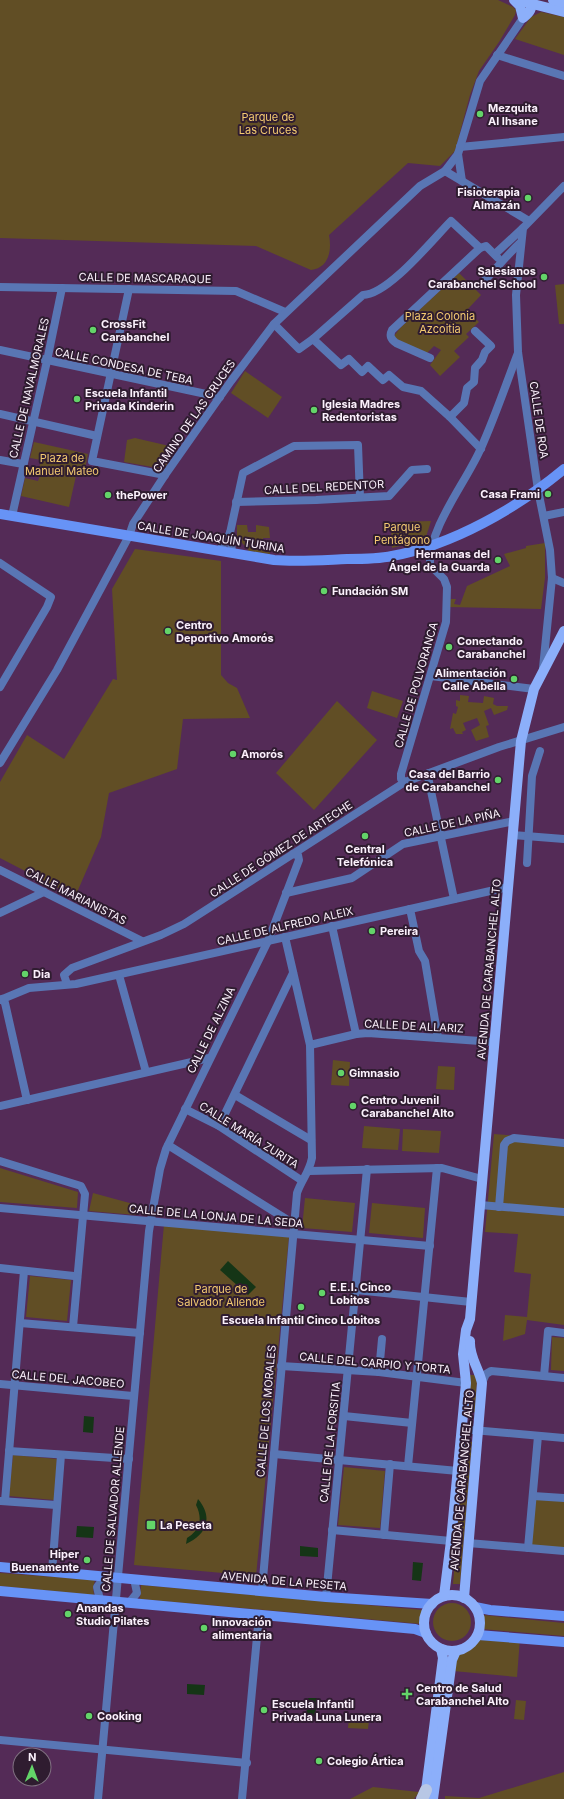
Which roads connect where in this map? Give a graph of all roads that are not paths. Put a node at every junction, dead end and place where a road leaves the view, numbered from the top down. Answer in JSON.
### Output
{"nodes":[{"id":1,"x":514,"y":0,"type":"edge"},
{"id":2,"x":518,"y":0,"type":"edge"},
{"id":3,"x":553,"y":0,"type":"edge"},
{"id":4,"x":531,"y":2,"type":"edge"},
{"id":5,"x":564,"y":3,"type":"edge"},
{"id":6,"x":564,"y":12,"type":"edge"},
{"id":7,"x":523,"y":18,"type":"junction"},
{"id":8,"x":497,"y":55,"type":"junction"},
{"id":9,"x":564,"y":76,"type":"edge"},
{"id":10,"x":564,"y":137,"type":"edge"},
{"id":11,"x":459,"y":150,"type":"junction"},
{"id":12,"x":445,"y":171,"type":"junction"},
{"id":13,"x":462,"y":180,"type":"junction"},
{"id":14,"x":564,"y":186,"type":"edge"},
{"id":15,"x":528,"y":221,"type":"junction"},
{"id":16,"x":523,"y":228,"type":"junction"},
{"id":17,"x":520,"y":244,"type":"junction"},
{"id":18,"x":480,"y":248,"type":"junction"},
{"id":19,"x":495,"y":254,"type":"junction"},
{"id":20,"x":501,"y":261,"type":"junction"},
{"id":21,"x":484,"y":281,"type":"dead end"},
{"id":22,"x":0,"y":287,"type":"edge"},
{"id":23,"x":62,"y":288,"type":"junction"},
{"id":24,"x":129,"y":288,"type":"junction"},
{"id":25,"x":285,"y":312,"type":"junction"},
{"id":26,"x":274,"y":324,"type":"junction"},
{"id":27,"x":475,"y":331,"type":"dead end"},
{"id":28,"x":313,"y":339,"type":"junction"},
{"id":29,"x":0,"y":350,"type":"edge"},
{"id":30,"x":518,"y":352,"type":"junction"},
{"id":31,"x":430,"y":358,"type":"dead end"},
{"id":32,"x":48,"y":361,"type":"junction"},
{"id":33,"x":111,"y":374,"type":"junction"},
{"id":34,"x":220,"y":397,"type":"junction"},
{"id":35,"x":0,"y":414,"type":"edge"},
{"id":36,"x":450,"y":417,"type":"junction"},
{"id":37,"x":33,"y":422,"type":"junction"},
{"id":38,"x":97,"y":436,"type":"junction"},
{"id":39,"x":481,"y":448,"type":"junction"},
{"id":40,"x":0,"y":460,"type":"edge"},
{"id":41,"x":23,"y":464,"type":"junction"},
{"id":42,"x":427,"y":469,"type":"dead end"},
{"id":43,"x":564,"y":469,"type":"edge"},
{"id":44,"x":165,"y":475,"type":"junction"},
{"id":45,"x":538,"y":490,"type":"junction"},
{"id":46,"x":360,"y":497,"type":"junction"},
{"id":47,"x":236,"y":502,"type":"junction"},
{"id":48,"x":564,"y":512,"type":"edge"},
{"id":49,"x":0,"y":514,"type":"edge"},
{"id":50,"x":12,"y":516,"type":"junction"},
{"id":51,"x":544,"y":516,"type":"junction"},
{"id":52,"x":230,"y":533,"type":"junction"},
{"id":53,"x":129,"y":536,"type":"junction"},
{"id":54,"x":433,"y":545,"type":"junction"},
{"id":55,"x":220,"y":550,"type":"junction"},
{"id":56,"x":232,"y":552,"type":"junction"},
{"id":57,"x":0,"y":563,"type":"edge"},
{"id":58,"x":552,"y":578,"type":"junction"},
{"id":59,"x":564,"y":583,"type":"edge"},
{"id":60,"x":564,"y":631,"type":"edge"},
{"id":61,"x":543,"y":671,"type":"junction"},
{"id":62,"x":431,"y":676,"type":"junction"},
{"id":63,"x":0,"y":687,"type":"edge"},
{"id":64,"x":534,"y":689,"type":"junction"},
{"id":65,"x":564,"y":727,"type":"edge"},
{"id":66,"x":521,"y":741,"type":"junction"},
{"id":67,"x":540,"y":751,"type":"dead end"},
{"id":68,"x":0,"y":763,"type":"edge"},
{"id":69,"x":429,"y":773,"type":"junction"},
{"id":70,"x":405,"y":782,"type":"junction"},
{"id":71,"x":514,"y":821,"type":"junction"},
{"id":72,"x":513,"y":835,"type":"junction"},
{"id":73,"x":440,"y":836,"type":"junction"},
{"id":74,"x":529,"y":836,"type":"junction"},
{"id":75,"x":564,"y":839,"type":"edge"},
{"id":76,"x":293,"y":854,"type":"junction"},
{"id":77,"x":527,"y":863,"type":"dead end"},
{"id":78,"x":0,"y":870,"type":"edge"},
{"id":79,"x":508,"y":887,"type":"junction"},
{"id":80,"x":44,"y":892,"type":"junction"},
{"id":81,"x":286,"y":893,"type":"junction"},
{"id":82,"x":454,"y":899,"type":"junction"},
{"id":83,"x":410,"y":909,"type":"junction"},
{"id":84,"x":0,"y":913,"type":"edge"},
{"id":85,"x":332,"y":926,"type":"junction"},
{"id":86,"x":285,"y":937,"type":"junction"},
{"id":87,"x":142,"y":941,"type":"junction"},
{"id":88,"x":268,"y":941,"type":"junction"},
{"id":89,"x":293,"y":973,"type":"junction"},
{"id":90,"x":119,"y":975,"type":"junction"},
{"id":91,"x":67,"y":984,"type":"junction"},
{"id":92,"x":1,"y":999,"type":"edge"},
{"id":93,"x":356,"y":1034,"type":"junction"},
{"id":94,"x":438,"y":1038,"type":"junction"},
{"id":95,"x":494,"y":1042,"type":"junction"},
{"id":96,"x":310,"y":1045,"type":"junction"},
{"id":97,"x":209,"y":1058,"type":"junction"},
{"id":98,"x":146,"y":1072,"type":"junction"},
{"id":99,"x":235,"y":1095,"type":"junction"},
{"id":100,"x":27,"y":1100,"type":"junction"},
{"id":101,"x":0,"y":1106,"type":"edge"},
{"id":102,"x":185,"y":1108,"type":"junction"},
{"id":103,"x":219,"y":1126,"type":"junction"},
{"id":104,"x":311,"y":1140,"type":"junction"},
{"id":105,"x":564,"y":1143,"type":"edge"},
{"id":106,"x":168,"y":1145,"type":"junction"},
{"id":107,"x":0,"y":1161,"type":"edge"},
{"id":108,"x":436,"y":1168,"type":"junction"},
{"id":109,"x":366,"y":1169,"type":"junction"},
{"id":110,"x":310,"y":1171,"type":"junction"},
{"id":111,"x":482,"y":1179,"type":"junction"},
{"id":112,"x":301,"y":1180,"type":"junction"},
{"id":113,"x":480,"y":1206,"type":"junction"},
{"id":114,"x":499,"y":1207,"type":"junction"},
{"id":115,"x":0,"y":1208,"type":"edge"},
{"id":116,"x":564,"y":1212,"type":"edge"},
{"id":117,"x":83,"y":1215,"type":"junction"},
{"id":118,"x":150,"y":1222,"type":"junction"},
{"id":119,"x":294,"y":1224,"type":"junction"},
{"id":120,"x":293,"y":1233,"type":"junction"},
{"id":121,"x":360,"y":1240,"type":"junction"},
{"id":122,"x":430,"y":1246,"type":"junction"},
{"id":123,"x":0,"y":1268,"type":"edge"},
{"id":124,"x":24,"y":1271,"type":"junction"},
{"id":125,"x":77,"y":1278,"type":"junction"},
{"id":126,"x":356,"y":1290,"type":"junction"},
{"id":127,"x":424,"y":1298,"type":"junction"},
{"id":128,"x":471,"y":1302,"type":"junction"},
{"id":129,"x":470,"y":1319,"type":"junction"},
{"id":130,"x":20,"y":1323,"type":"junction"},
{"id":131,"x":73,"y":1327,"type":"junction"},
{"id":132,"x":140,"y":1333,"type":"junction"},
{"id":133,"x":564,"y":1333,"type":"edge"},
{"id":134,"x":382,"y":1339,"type":"dead end"},
{"id":135,"x":281,"y":1366,"type":"junction"},
{"id":136,"x":349,"y":1371,"type":"junction"},
{"id":137,"x":380,"y":1372,"type":"junction"},
{"id":138,"x":544,"y":1376,"type":"junction"},
{"id":139,"x":417,"y":1377,"type":"junction"},
{"id":140,"x":564,"y":1378,"type":"edge"},
{"id":141,"x":466,"y":1383,"type":"junction"},
{"id":142,"x":482,"y":1383,"type":"junction"},
{"id":143,"x":0,"y":1384,"type":"edge"},
{"id":144,"x":15,"y":1386,"type":"junction"},
{"id":145,"x":134,"y":1396,"type":"junction"},
{"id":146,"x":344,"y":1416,"type":"junction"},
{"id":147,"x":412,"y":1423,"type":"junction"},
{"id":148,"x":461,"y":1429,"type":"junction"},
{"id":149,"x":478,"y":1430,"type":"junction"},
{"id":150,"x":538,"y":1436,"type":"junction"},
{"id":151,"x":564,"y":1438,"type":"edge"},
{"id":152,"x":9,"y":1451,"type":"junction"},
{"id":153,"x":274,"y":1454,"type":"junction"},
{"id":154,"x":61,"y":1455,"type":"junction"},
{"id":155,"x":129,"y":1459,"type":"junction"},
{"id":156,"x":339,"y":1460,"type":"junction"},
{"id":157,"x":390,"y":1464,"type":"junction"},
{"id":158,"x":408,"y":1466,"type":"junction"},
{"id":159,"x":458,"y":1471,"type":"junction"},
{"id":160,"x":533,"y":1496,"type":"junction"},
{"id":161,"x":564,"y":1498,"type":"edge"},
{"id":162,"x":2,"y":1501,"type":"edge"},
{"id":163,"x":56,"y":1505,"type":"junction"},
{"id":164,"x":332,"y":1530,"type":"junction"},
{"id":165,"x":384,"y":1534,"type":"junction"},
{"id":166,"x":451,"y":1541,"type":"junction"},
{"id":167,"x":468,"y":1543,"type":"junction"},
{"id":168,"x":528,"y":1548,"type":"junction"},
{"id":169,"x":564,"y":1551,"type":"edge"},
{"id":170,"x":0,"y":1567,"type":"edge"},
{"id":171,"x":52,"y":1572,"type":"junction"},
{"id":172,"x":105,"y":1576,"type":"junction"},
{"id":173,"x":118,"y":1577,"type":"junction"},
{"id":174,"x":134,"y":1579,"type":"junction"},
{"id":175,"x":262,"y":1590,"type":"junction"},
{"id":176,"x":0,"y":1591,"type":"edge"},
{"id":177,"x":444,"y":1596,"type":"junction"},
{"id":178,"x":326,"y":1597,"type":"junction"},
{"id":179,"x":464,"y":1598,"type":"junction"},
{"id":180,"x":100,"y":1600,"type":"junction"},
{"id":181,"x":116,"y":1602,"type":"junction"},
{"id":182,"x":129,"y":1603,"type":"junction"},
{"id":183,"x":432,"y":1604,"type":"junction"},
{"id":184,"x":475,"y":1606,"type":"junction"},
{"id":185,"x":259,"y":1615,"type":"junction"},
{"id":186,"x":564,"y":1616,"type":"edge"},
{"id":187,"x":426,"y":1633,"type":"junction"},
{"id":188,"x":478,"y":1635,"type":"junction"},
{"id":189,"x":564,"y":1642,"type":"edge"},
{"id":190,"x":441,"y":1649,"type":"junction"},
{"id":191,"x":456,"y":1651,"type":"junction"},
{"id":192,"x":0,"y":1740,"type":"edge"},
{"id":193,"x":101,"y":1750,"type":"junction"},
{"id":194,"x":247,"y":1763,"type":"junction"},
{"id":195,"x":426,"y":1797,"type":"edge"},
{"id":196,"x":98,"y":1799,"type":"edge"},
{"id":197,"x":242,"y":1799,"type":"edge"}],
"edges":[{"from":1,"to":7,"type":"main road"},
{"from":2,"to":4,"type":"main road"},
{"from":3,"to":5,"type":"main road"},
{"from":4,"to":6,"type":"main road"},
{"from":4,"to":7,"type":"main road"},
{"from":7,"to":8,"type":"street"},
{"from":8,"to":9,"type":"street"},
{"from":8,"to":11,"type":"street"},
{"from":10,"to":11,"type":"street"},
{"from":11,"to":12,"type":"street","name":"CAMINO DE LAS CRUCES"},
{"from":11,"to":13,"type":"street"},
{"from":12,"to":13,"type":"street"},
{"from":12,"to":25,"type":"street","name":"CAMINO DE LAS CRUCES"},
{"from":13,"to":15,"type":"street"},
{"from":14,"to":15,"type":"street"},
{"from":15,"to":16,"type":"street"},
{"from":16,"to":17,"type":"street","name":"CALLE DE ROA"},
{"from":16,"to":19,"type":"street"},
{"from":17,"to":20,"type":"street"},
{"from":17,"to":30,"type":"street","name":"CALLE DE ROA"},
{"from":18,"to":19,"type":"street"},
{"from":18,"to":28,"type":"street"},
{"from":18,"to":31,"type":"street"},
{"from":19,"to":20,"type":"street"},
{"from":20,"to":21,"type":"street"},
{"from":22,"to":23,"type":"street","name":"CALLE DE MASCARAQUE"},
{"from":23,"to":24,"type":"street","name":"CALLE DE MASCARAQUE"},
{"from":23,"to":32,"type":"street","name":"CALLE DE NAVALMORALES"},
{"from":24,"to":25,"type":"street","name":"CALLE DE MASCARAQUE"},
{"from":24,"to":33,"type":"street"},
{"from":25,"to":26,"type":"street","name":"CAMINO DE LAS CRUCES"},
{"from":26,"to":28,"type":"street"},
{"from":26,"to":34,"type":"street","name":"CAMINO DE LAS CRUCES"},
{"from":27,"to":36,"type":"street"},
{"from":28,"to":36,"type":"street"},
{"from":29,"to":32,"type":"street","name":"CALLE CONDESA DE TEBA"},
{"from":30,"to":39,"type":"street","name":"CALLE DE POLVORANCA"},
{"from":30,"to":45,"type":"street","name":"CALLE DE ROA"},
{"from":32,"to":33,"type":"street","name":"CALLE CONDESA DE TEBA"},
{"from":32,"to":37,"type":"street","name":"CALLE DE NAVALMORALES"},
{"from":33,"to":34,"type":"street","name":"CALLE CONDESA DE TEBA"},
{"from":33,"to":38,"type":"street"},
{"from":34,"to":44,"type":"street","name":"CAMINO DE LAS CRUCES"},
{"from":35,"to":37,"type":"street"},
{"from":36,"to":39,"type":"street"},
{"from":37,"to":38,"type":"street"},
{"from":37,"to":41,"type":"street","name":"CALLE DE NAVALMORALES"},
{"from":38,"to":44,"type":"street"},
{"from":39,"to":54,"type":"street","name":"CALLE DE POLVORANCA"},
{"from":40,"to":41,"type":"street"},
{"from":41,"to":50,"type":"street","name":"CALLE DE NAVALMORALES"},
{"from":42,"to":46,"type":"street","name":"CALLE DEL REDENTOR"},
{"from":43,"to":45,"type":"street","name":"CALLE DE JOAQUÍN TURINA"},
{"from":44,"to":53,"type":"street","name":"CAMINO DE LAS CRUCES"},
{"from":45,"to":51,"type":"street","name":"CALLE DE ROA"},
{"from":45,"to":54,"type":"street","name":"CALLE DE JOAQUÍN TURINA"},
{"from":46,"to":47,"type":"street","name":"CALLE DEL REDENTOR"},
{"from":46,"to":47,"type":"street"},
{"from":47,"to":52,"type":"street"},
{"from":48,"to":51,"type":"street"},
{"from":49,"to":50,"type":"street","name":"CALLE DE JOAQUÍN TURINA"},
{"from":50,"to":53,"type":"street","name":"CALLE DE JOAQUÍN TURINA"},
{"from":51,"to":58,"type":"street","name":"CALLE DE ROA"},
{"from":52,"to":55,"type":"street"},
{"from":52,"to":56,"type":"street"},
{"from":53,"to":55,"type":"street","name":"CALLE DE JOAQUÍN TURINA"},
{"from":53,"to":68,"type":"street","name":"CAMINO DE LAS CRUCES"},
{"from":54,"to":56,"type":"street","name":"CALLE DE JOAQUÍN TURINA"},
{"from":54,"to":62,"type":"street","name":"CALLE DE POLVORANCA"},
{"from":55,"to":56,"type":"street","name":"CALLE DE JOAQUÍN TURINA"},
{"from":57,"to":63,"type":"street"},
{"from":58,"to":59,"type":"street"},
{"from":58,"to":61,"type":"street","name":"CALLE DE ROA"},
{"from":60,"to":61,"type":"main road","name":"AVENIDA DE CARABANCHEL ALTO"},
{"from":61,"to":64,"type":"main road","name":"AVENIDA DE CARABANCHEL ALTO"},
{"from":62,"to":64,"type":"street"},
{"from":62,"to":70,"type":"street","name":"CALLE DE POLVORANCA"},
{"from":64,"to":66,"type":"main road","name":"AVENIDA DE CARABANCHEL ALTO"},
{"from":65,"to":66,"type":"street","name":"CALLE DE GÓMEZ DE ARTECHE"},
{"from":66,"to":69,"type":"street","name":"CALLE DE GÓMEZ DE ARTECHE"},
{"from":66,"to":71,"type":"main road","name":"AVENIDA DE CARABANCHEL ALTO"},
{"from":67,"to":74,"type":"street"},
{"from":69,"to":70,"type":"street","name":"CALLE DE GÓMEZ DE ARTECHE"},
{"from":69,"to":73,"type":"street"},
{"from":70,"to":76,"type":"street","name":"CALLE DE GÓMEZ DE ARTECHE"},
{"from":71,"to":72,"type":"main road","name":"AVENIDA DE CARABANCHEL ALTO"},
{"from":71,"to":73,"type":"street","name":"CALLE DE LA PIÑA"},
{"from":72,"to":74,"type":"street"},
{"from":72,"to":79,"type":"main road","name":"AVENIDA DE CARABANCHEL ALTO"},
{"from":73,"to":81,"type":"street","name":"CALLE DE LA PIÑA"},
{"from":73,"to":82,"type":"street"},
{"from":74,"to":75,"type":"street"},
{"from":74,"to":77,"type":"street"},
{"from":76,"to":81,"type":"street","name":"CALLE DE ALZINA"},
{"from":76,"to":87,"type":"street","name":"CALLE DE GÓMEZ DE ARTECHE"},
{"from":78,"to":80,"type":"street","name":"CALLE MARIANISTAS"},
{"from":79,"to":82,"type":"street","name":"CALLE DE ALFREDO ALEIX"},
{"from":79,"to":95,"type":"main road","name":"AVENIDA DE CARABANCHEL ALTO"},
{"from":80,"to":84,"type":"street"},
{"from":80,"to":87,"type":"street","name":"CALLE MARIANISTAS"},
{"from":81,"to":88,"type":"street","name":"CALLE DE ALZINA"},
{"from":82,"to":83,"type":"street","name":"CALLE DE ALFREDO ALEIX"},
{"from":83,"to":85,"type":"street","name":"CALLE DE ALFREDO ALEIX"},
{"from":83,"to":94,"type":"street"},
{"from":85,"to":86,"type":"street","name":"CALLE DE ALFREDO ALEIX"},
{"from":85,"to":93,"type":"street"},
{"from":86,"to":88,"type":"street","name":"CALLE DE ALFREDO ALEIX"},
{"from":86,"to":89,"type":"street"},
{"from":87,"to":91,"type":"street","name":"CALLE DE GÓMEZ DE ARTECHE"},
{"from":88,"to":90,"type":"street","name":"CALLE DE ALFREDO ALEIX"},
{"from":88,"to":97,"type":"street","name":"CALLE DE ALZINA"},
{"from":89,"to":96,"type":"street"},
{"from":89,"to":99,"type":"street"},
{"from":90,"to":91,"type":"street","name":"CALLE DE ALFREDO ALEIX"},
{"from":90,"to":98,"type":"street"},
{"from":91,"to":92,"type":"street","name":"CALLE DE ALFREDO ALEIX"},
{"from":92,"to":100,"type":"street"},
{"from":93,"to":94,"type":"street","name":"CALLE DE ALLARIZ"},
{"from":93,"to":96,"type":"street","name":"CALLE DE ALLARIZ"},
{"from":94,"to":95,"type":"street","name":"CALLE DE ALLARIZ"},
{"from":95,"to":111,"type":"main road","name":"AVENIDA DE CARABANCHEL ALTO"},
{"from":96,"to":104,"type":"street"},
{"from":97,"to":98,"type":"street"},
{"from":97,"to":102,"type":"street","name":"CALLE DE ALZINA"},
{"from":98,"to":100,"type":"street"},
{"from":99,"to":103,"type":"street"},
{"from":99,"to":104,"type":"street"},
{"from":100,"to":101,"type":"street"},
{"from":102,"to":103,"type":"street","name":"CALLE MARÍA ZURITA"},
{"from":102,"to":106,"type":"street","name":"CALLE DE ALZINA"},
{"from":103,"to":112,"type":"street","name":"CALLE MARÍA ZURITA"},
{"from":104,"to":110,"type":"street"},
{"from":105,"to":114,"type":"street"},
{"from":106,"to":118,"type":"street","name":"CALLE DE ALZINA"},
{"from":106,"to":119,"type":"street"},
{"from":107,"to":117,"type":"street"},
{"from":108,"to":109,"type":"street"},
{"from":108,"to":111,"type":"street"},
{"from":108,"to":122,"type":"street"},
{"from":109,"to":110,"type":"street"},
{"from":109,"to":121,"type":"street","name":"CALLE DE LA FORSITIA"},
{"from":110,"to":112,"type":"street"},
{"from":111,"to":113,"type":"main road","name":"AVENIDA DE CARABANCHEL ALTO"},
{"from":112,"to":119,"type":"street","name":"CALLE DE LOS MORALES"},
{"from":113,"to":114,"type":"street"},
{"from":113,"to":128,"type":"main road","name":"AVENIDA DE CARABANCHEL ALTO"},
{"from":114,"to":116,"type":"street"},
{"from":115,"to":117,"type":"street","name":"CALLE DE LA LONJA DE LA SEDA"},
{"from":117,"to":118,"type":"street","name":"CALLE DE LA LONJA DE LA SEDA"},
{"from":117,"to":125,"type":"street"},
{"from":118,"to":120,"type":"street","name":"CALLE DE LA LONJA DE LA SEDA"},
{"from":118,"to":132,"type":"street","name":"CALLE DE SALVADOR ALLENDE"},
{"from":119,"to":120,"type":"street","name":"CALLE DE LOS MORALES"},
{"from":120,"to":121,"type":"street","name":"CALLE DE LA LONJA DE LA SEDA"},
{"from":120,"to":135,"type":"street","name":"CALLE DE LOS MORALES"},
{"from":121,"to":122,"type":"street","name":"CALLE DE LA LONJA DE LA SEDA"},
{"from":121,"to":126,"type":"street","name":"CALLE DE LA FORSITIA"},
{"from":122,"to":127,"type":"street"},
{"from":123,"to":124,"type":"street"},
{"from":124,"to":125,"type":"street"},
{"from":124,"to":130,"type":"street"},
{"from":125,"to":131,"type":"street"},
{"from":126,"to":127,"type":"street"},
{"from":126,"to":136,"type":"street","name":"CALLE DE LA FORSITIA"},
{"from":127,"to":128,"type":"street"},
{"from":127,"to":139,"type":"street"},
{"from":128,"to":129,"type":"main road","name":"AVENIDA DE CARABANCHEL ALTO"},
{"from":129,"to":141,"type":"main road","name":"AVENIDA DE CARABANCHEL ALTO"},
{"from":129,"to":142,"type":"main road","name":"AVENIDA DE CARABANCHEL ALTO"},
{"from":130,"to":131,"type":"street"},
{"from":130,"to":144,"type":"street"},
{"from":131,"to":132,"type":"street"},
{"from":132,"to":145,"type":"street","name":"CALLE DE SALVADOR ALLENDE"},
{"from":133,"to":138,"type":"street"},
{"from":134,"to":137,"type":"street"},
{"from":135,"to":136,"type":"street","name":"CALLE DEL CARPIO Y TORTA"},
{"from":135,"to":153,"type":"street","name":"CALLE DE LOS MORALES"},
{"from":136,"to":137,"type":"street","name":"CALLE DEL CARPIO Y TORTA"},
{"from":136,"to":146,"type":"street","name":"CALLE DE LA FORSITIA"},
{"from":137,"to":139,"type":"street","name":"CALLE DEL CARPIO Y TORTA"},
{"from":138,"to":140,"type":"street"},
{"from":138,"to":142,"type":"street"},
{"from":139,"to":141,"type":"street","name":"CALLE DEL CARPIO Y TORTA"},
{"from":139,"to":147,"type":"street"},
{"from":141,"to":148,"type":"main road","name":"AVENIDA DE CARABANCHEL ALTO"},
{"from":142,"to":149,"type":"main road","name":"AVENIDA DE CARABANCHEL ALTO"},
{"from":143,"to":144,"type":"street","name":"CALLE DEL JACOBEO"},
{"from":144,"to":145,"type":"street","name":"CALLE DEL JACOBEO"},
{"from":144,"to":152,"type":"street"},
{"from":145,"to":155,"type":"street","name":"CALLE DE SALVADOR ALLENDE"},
{"from":146,"to":147,"type":"street"},
{"from":146,"to":156,"type":"street","name":"CALLE DE LA FORSITIA"},
{"from":147,"to":158,"type":"street"},
{"from":148,"to":149,"type":"street"},
{"from":148,"to":159,"type":"main road","name":"AVENIDA DE CARABANCHEL ALTO"},
{"from":149,"to":150,"type":"street"},
{"from":149,"to":167,"type":"main road","name":"AVENIDA DE CARABANCHEL ALTO"},
{"from":150,"to":151,"type":"street"},
{"from":150,"to":160,"type":"street"},
{"from":152,"to":154,"type":"street"},
{"from":152,"to":162,"type":"street"},
{"from":153,"to":156,"type":"street"},
{"from":153,"to":175,"type":"street","name":"CALLE DE LOS MORALES"},
{"from":154,"to":155,"type":"street"},
{"from":154,"to":163,"type":"street"},
{"from":155,"to":173,"type":"street","name":"CALLE DE SALVADOR ALLENDE"},
{"from":156,"to":157,"type":"street"},
{"from":156,"to":164,"type":"street","name":"CALLE DE LA FORSITIA"},
{"from":157,"to":158,"type":"street"},
{"from":157,"to":165,"type":"street"},
{"from":158,"to":159,"type":"street"},
{"from":159,"to":166,"type":"main road","name":"AVENIDA DE CARABANCHEL ALTO"},
{"from":160,"to":161,"type":"street"},
{"from":160,"to":168,"type":"street"},
{"from":162,"to":163,"type":"street"},
{"from":163,"to":171,"type":"street"},
{"from":164,"to":165,"type":"street"},
{"from":164,"to":178,"type":"street","name":"CALLE DE LA FORSITIA"},
{"from":165,"to":166,"type":"street"},
{"from":166,"to":177,"type":"main road","name":"AVENIDA DE CARABANCHEL ALTO"},
{"from":167,"to":168,"type":"street"},
{"from":167,"to":179,"type":"main road","name":"AVENIDA DE CARABANCHEL ALTO"},
{"from":168,"to":169,"type":"street"},
{"from":170,"to":171,"type":"street","name":"AVENIDA DE LA PESETA"},
{"from":171,"to":172,"type":"street","name":"AVENIDA DE LA PESETA"},
{"from":172,"to":173,"type":"street","name":"AVENIDA DE LA PESETA"},
{"from":172,"to":180,"type":"street"},
{"from":173,"to":174,"type":"street","name":"AVENIDA DE LA PESETA"},
{"from":173,"to":181,"type":"street","name":"CALLE DE SALVADOR ALLENDE"},
{"from":174,"to":175,"type":"street","name":"AVENIDA DE LA PESETA"},
{"from":174,"to":182,"type":"street"},
{"from":175,"to":178,"type":"street","name":"AVENIDA DE LA PESETA"},
{"from":176,"to":180,"type":"street"},
{"from":177,"to":179,"type":"main road"},
{"from":177,"to":183,"type":"main road"},
{"from":178,"to":183,"type":"street","name":"AVENIDA DE LA PESETA"},
{"from":179,"to":184,"type":"main road"},
{"from":180,"to":181,"type":"street"},
{"from":181,"to":182,"type":"street"},
{"from":181,"to":193,"type":"street","name":"CALLE DE SALVADOR ALLENDE"},
{"from":182,"to":185,"type":"street"},
{"from":183,"to":187,"type":"main road"},
{"from":184,"to":186,"type":"street"},
{"from":184,"to":188,"type":"main road"},
{"from":185,"to":187,"type":"street"},
{"from":185,"to":194,"type":"street"},
{"from":187,"to":190,"type":"main road"},
{"from":188,"to":189,"type":"street"},
{"from":188,"to":191,"type":"main road"},
{"from":190,"to":191,"type":"main road"},
{"from":190,"to":195,"type":"main road"},
{"from":191,"to":195,"type":"main road"},
{"from":192,"to":193,"type":"street"},
{"from":193,"to":194,"type":"street"},
{"from":193,"to":196,"type":"street","name":"CALLE DE SALVADOR ALLENDE"},
{"from":194,"to":197,"type":"street"}]}
